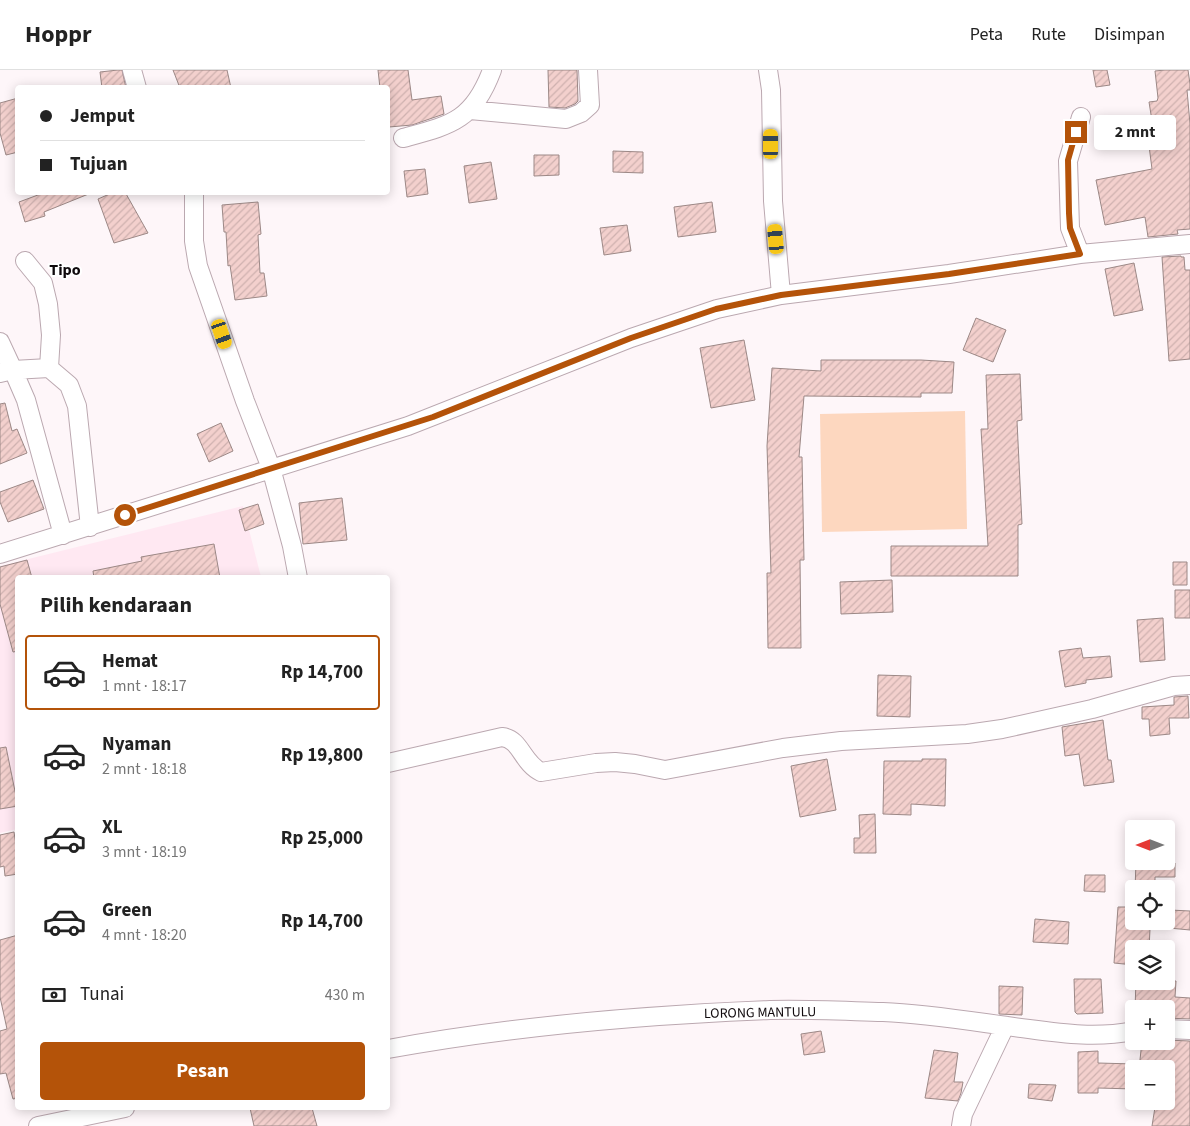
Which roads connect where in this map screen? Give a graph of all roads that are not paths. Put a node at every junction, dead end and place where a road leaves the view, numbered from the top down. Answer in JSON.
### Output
{"nodes":[{"id":1,"x":132,"y":70,"type":"edge"},
{"id":2,"x":492,"y":70,"type":"edge"},
{"id":3,"x":588,"y":70,"type":"edge"},
{"id":4,"x":768,"y":70,"type":"edge"},
{"id":5,"x":136,"y":85,"type":"edge"},
{"id":6,"x":470,"y":110,"type":"junction"},
{"id":7,"x":1081,"y":117,"type":"dead end"},
{"id":8,"x":403,"y":138,"type":"dead end"},
{"id":9,"x":194,"y":195,"type":"edge"},
{"id":10,"x":1190,"y":244,"type":"edge"},
{"id":11,"x":1080,"y":254,"type":"junction"},
{"id":12,"x":25,"y":261,"type":"dead end"},
{"id":13,"x":781,"y":295,"type":"junction"},
{"id":14,"x":0,"y":342,"type":"edge"},
{"id":15,"x":49,"y":368,"type":"junction"},
{"id":16,"x":6,"y":371,"type":"edge"},
{"id":17,"x":271,"y":468,"type":"junction"},
{"id":18,"x":90,"y":526,"type":"junction"},
{"id":19,"x":63,"y":535,"type":"junction"},
{"id":20,"x":0,"y":554,"type":"edge"},
{"id":21,"x":297,"y":575,"type":"edge"},
{"id":22,"x":1190,"y":685,"type":"edge"},
{"id":23,"x":390,"y":763,"type":"edge"},
{"id":24,"x":1006,"y":1026,"type":"junction"},
{"id":25,"x":1175,"y":1029,"type":"edge"},
{"id":26,"x":1190,"y":1030,"type":"edge"},
{"id":27,"x":1125,"y":1033,"type":"edge"},
{"id":28,"x":390,"y":1049,"type":"edge"},
{"id":29,"x":115,"y":1110,"type":"edge"},
{"id":30,"x":38,"y":1126,"type":"edge"},
{"id":31,"x":961,"y":1126,"type":"edge"}],
"edges":[{"from":1,"to":5,"type":"street"},
{"from":2,"to":6,"type":"street"},
{"from":3,"to":6,"type":"street"},
{"from":4,"to":13,"type":"street"},
{"from":6,"to":8,"type":"street"},
{"from":7,"to":11,"type":"street"},
{"from":9,"to":17,"type":"street"},
{"from":10,"to":11,"type":"street"},
{"from":11,"to":13,"type":"street"},
{"from":12,"to":15,"type":"street"},
{"from":13,"to":17,"type":"street"},
{"from":14,"to":16,"type":"street"},
{"from":15,"to":16,"type":"street"},
{"from":15,"to":18,"type":"street"},
{"from":16,"to":19,"type":"street"},
{"from":17,"to":18,"type":"street"},
{"from":17,"to":21,"type":"street"},
{"from":18,"to":19,"type":"street"},
{"from":19,"to":20,"type":"street"},
{"from":22,"to":23,"type":"street"},
{"from":24,"to":27,"type":"street","name":"LORONG MANTULU"},
{"from":24,"to":28,"type":"street","name":"LORONG MANTULU"},
{"from":24,"to":31,"type":"street"},
{"from":25,"to":26,"type":"street"},
{"from":29,"to":30,"type":"street"}]}
